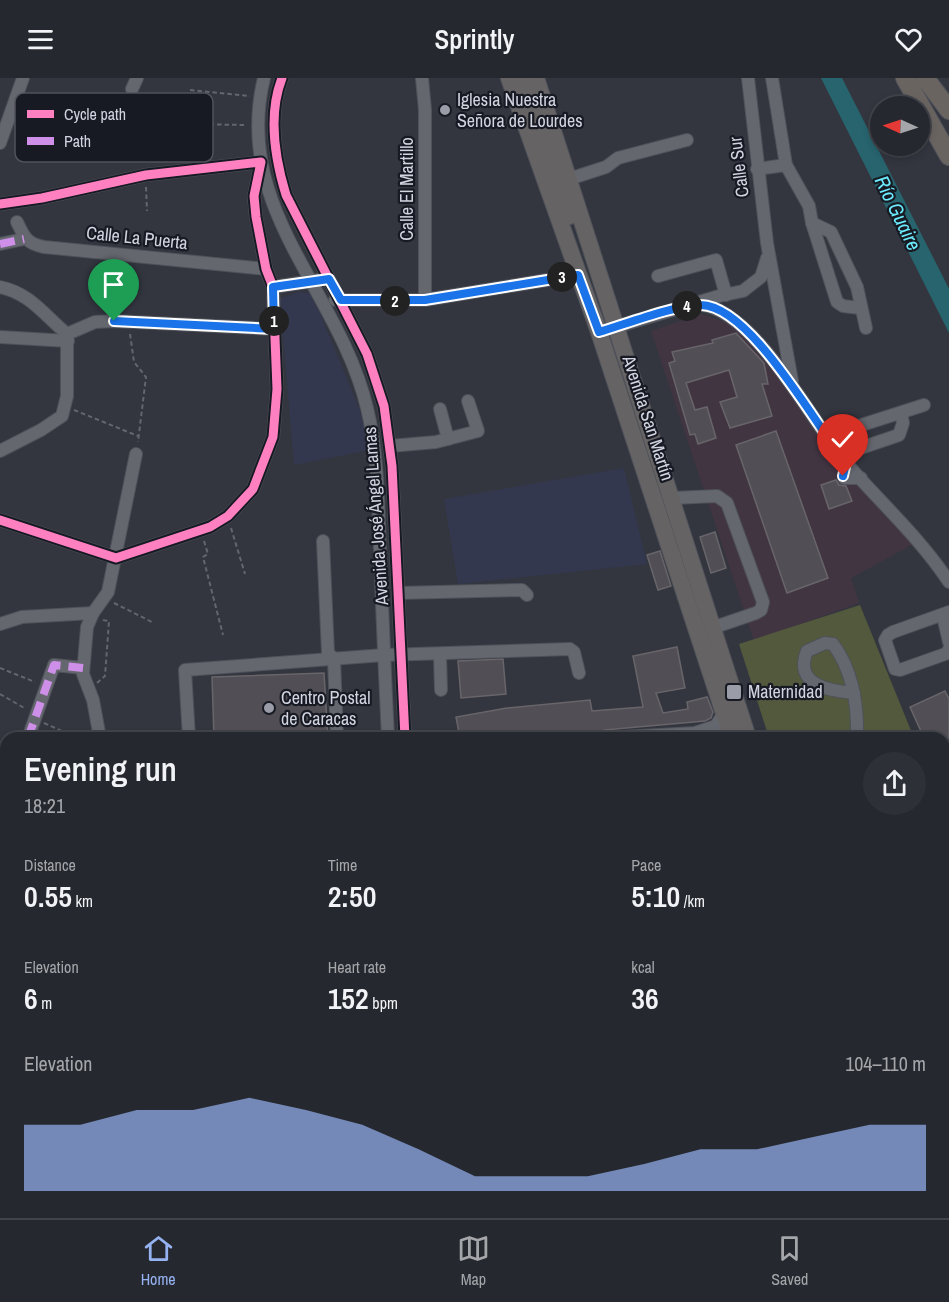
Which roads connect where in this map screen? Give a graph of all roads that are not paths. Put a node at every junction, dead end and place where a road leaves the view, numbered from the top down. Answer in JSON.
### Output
{"nodes":[{"id":1,"x":23,"y":78,"type":"edge"},
{"id":2,"x":264,"y":78,"type":"edge"},
{"id":3,"x":282,"y":78,"type":"edge"},
{"id":4,"x":422,"y":78,"type":"edge"},
{"id":5,"x":509,"y":78,"type":"edge"},
{"id":6,"x":523,"y":78,"type":"edge"},
{"id":7,"x":536,"y":78,"type":"edge"},
{"id":8,"x":748,"y":78,"type":"edge"},
{"id":9,"x":772,"y":78,"type":"edge"},
{"id":10,"x":905,"y":78,"type":"edge"},
{"id":11,"x":925,"y":78,"type":"edge"},
{"id":12,"x":18,"y":93,"type":"edge"},
{"id":13,"x":15,"y":101,"type":"edge"},
{"id":14,"x":949,"y":110,"type":"edge"},
{"id":15,"x":687,"y":140,"type":"dead end"},
{"id":16,"x":0,"y":143,"type":"edge"},
{"id":17,"x":949,"y":156,"type":"edge"},
{"id":18,"x":261,"y":162,"type":"junction"},
{"id":19,"x":786,"y":165,"type":"junction"},
{"id":20,"x":757,"y":169,"type":"junction"},
{"id":21,"x":565,"y":186,"type":"junction"},
{"id":22,"x":0,"y":204,"type":"edge"},
{"id":23,"x":567,"y":210,"type":"junction"},
{"id":24,"x":18,"y":222,"type":"dead end"},
{"id":25,"x":812,"y":223,"type":"junction"},
{"id":26,"x":24,"y":239,"type":"junction"},
{"id":27,"x":0,"y":244,"type":"edge"},
{"id":28,"x":768,"y":251,"type":"junction"},
{"id":29,"x":594,"y":266,"type":"junction"},
{"id":30,"x":576,"y":267,"type":"junction"},
{"id":31,"x":266,"y":269,"type":"junction"},
{"id":32,"x":658,"y":276,"type":"dead end"},
{"id":33,"x":329,"y":279,"type":"junction"},
{"id":34,"x":312,"y":280,"type":"junction"},
{"id":35,"x":0,"y":286,"type":"edge"},
{"id":36,"x":273,"y":287,"type":"junction"},
{"id":37,"x":726,"y":295,"type":"junction"},
{"id":38,"x":341,"y":300,"type":"junction"},
{"id":39,"x":425,"y":300,"type":"junction"},
{"id":40,"x":324,"y":301,"type":"junction"},
{"id":41,"x":697,"y":304,"type":"junction"},
{"id":42,"x":860,"y":308,"type":"junction"},
{"id":43,"x":866,"y":328,"type":"dead end"},
{"id":44,"x":274,"y":329,"type":"junction"},
{"id":45,"x":607,"y":330,"type":"junction"},
{"id":46,"x":0,"y":337,"type":"edge"},
{"id":47,"x":67,"y":337,"type":"junction"},
{"id":48,"x":794,"y":388,"type":"junction"},
{"id":49,"x":468,"y":401,"type":"dead end"},
{"id":50,"x":924,"y":405,"type":"dead end"},
{"id":51,"x":440,"y":409,"type":"dead end"},
{"id":52,"x":901,"y":413,"type":"junction"},
{"id":53,"x":849,"y":429,"type":"dead end"},
{"id":54,"x":448,"y":439,"type":"junction"},
{"id":55,"x":390,"y":446,"type":"junction"},
{"id":56,"x":0,"y":451,"type":"edge"},
{"id":57,"x":136,"y":454,"type":"road end"},
{"id":58,"x":843,"y":459,"type":"junction"},
{"id":59,"x":673,"y":498,"type":"junction"},
{"id":60,"x":0,"y":520,"type":"edge"},
{"id":61,"x":323,"y":541,"type":"dead end"},
{"id":62,"x":116,"y":558,"type":"junction"},
{"id":63,"x":949,"y":582,"type":"edge"},
{"id":64,"x":398,"y":593,"type":"junction"},
{"id":65,"x":527,"y":595,"type":"dead end"},
{"id":66,"x":946,"y":614,"type":"edge"},
{"id":67,"x":92,"y":616,"type":"junction"},
{"id":68,"x":0,"y":624,"type":"edge"},
{"id":69,"x":712,"y":628,"type":"junction"},
{"id":70,"x":949,"y":642,"type":"edge"},
{"id":71,"x":949,"y":649,"type":"edge"},
{"id":72,"x":401,"y":654,"type":"junction"},
{"id":73,"x":384,"y":655,"type":"junction"},
{"id":74,"x":440,"y":655,"type":"junction"},
{"id":75,"x":334,"y":659,"type":"junction"},
{"id":76,"x":83,"y":668,"type":"junction"},
{"id":77,"x":579,"y":673,"type":"dead end"},
{"id":78,"x":441,"y":690,"type":"dead end"},
{"id":79,"x":854,"y":693,"type":"junction"},
{"id":80,"x":724,"y":713,"type":"junction"},
{"id":81,"x":30,"y":732,"type":"edge"},
{"id":82,"x":99,"y":732,"type":"edge"},
{"id":83,"x":189,"y":732,"type":"edge"},
{"id":84,"x":337,"y":732,"type":"edge"},
{"id":85,"x":388,"y":732,"type":"edge"},
{"id":86,"x":405,"y":732,"type":"edge"},
{"id":87,"x":698,"y":732,"type":"edge"},
{"id":88,"x":730,"y":732,"type":"edge"},
{"id":89,"x":746,"y":732,"type":"edge"},
{"id":90,"x":857,"y":732,"type":"edge"}],
"edges":[{"from":1,"to":12,"type":"street"},
{"from":2,"to":18,"type":"street"},
{"from":3,"to":33,"type":"street","name":"Avenida José Ángel Lamas"},
{"from":4,"to":39,"type":"street","name":"Calle El Martillo"},
{"from":5,"to":30,"type":"main road","name":"Avenida San Martín"},
{"from":6,"to":21,"type":"main road"},
{"from":7,"to":21,"type":"main road","name":"Avenida San Martín"},
{"from":8,"to":20,"type":"street","name":"Calle Sur"},
{"from":9,"to":19,"type":"street"},
{"from":10,"to":17,"type":"highway"},
{"from":11,"to":14,"type":"highway"},
{"from":13,"to":16,"type":"street"},
{"from":15,"to":21,"type":"street"},
{"from":18,"to":22,"type":"street"},
{"from":18,"to":31,"type":"street"},
{"from":18,"to":34,"type":"street","name":"Avenida José Ángel Lamas"},
{"from":19,"to":20,"type":"street"},
{"from":19,"to":25,"type":"street"},
{"from":20,"to":28,"type":"street","name":"Calle Sur"},
{"from":21,"to":23,"type":"main road"},
{"from":21,"to":29,"type":"main road","name":"Avenida San Martín"},
{"from":23,"to":29,"type":"main road"},
{"from":23,"to":30,"type":"main road"},
{"from":24,"to":26,"type":"street"},
{"from":25,"to":42,"type":"street"},
{"from":25,"to":42,"type":"street"},
{"from":26,"to":27,"type":"street"},
{"from":26,"to":31,"type":"street","name":"Calle La Puerta"},
{"from":28,"to":37,"type":"street","name":"Calle Sur"},
{"from":28,"to":48,"type":"street","name":"Calle Sur"},
{"from":29,"to":45,"type":"main road","name":"Avenida San Martín"},
{"from":30,"to":39,"type":"street"},
{"from":30,"to":45,"type":"main road","name":"Avenida San Martín"},
{"from":31,"to":36,"type":"street"},
{"from":32,"to":37,"type":"street"},
{"from":33,"to":34,"type":"street"},
{"from":33,"to":38,"type":"street","name":"Avenida José Ángel Lamas"},
{"from":34,"to":36,"type":"street"},
{"from":34,"to":40,"type":"street","name":"Avenida José Ángel Lamas"},
{"from":35,"to":47,"type":"street"},
{"from":36,"to":44,"type":"street"},
{"from":37,"to":41,"type":"street","name":"Calle Sur"},
{"from":38,"to":39,"type":"street"},
{"from":38,"to":40,"type":"street"},
{"from":38,"to":55,"type":"street","name":"Avenida José Ángel Lamas"},
{"from":40,"to":73,"type":"street","name":"Avenida José Ángel Lamas"},
{"from":41,"to":45,"type":"street","name":"Calle Sur"},
{"from":41,"to":48,"type":"street","name":"Calle Sur"},
{"from":42,"to":43,"type":"street"},
{"from":44,"to":47,"type":"street"},
{"from":44,"to":62,"type":"street"},
{"from":45,"to":59,"type":"main road","name":"Avenida San Martín"},
{"from":45,"to":80,"type":"main road","name":"Avenida San Martín"},
{"from":46,"to":47,"type":"street"},
{"from":47,"to":56,"type":"street"},
{"from":48,"to":58,"type":"street","name":"Calle Sur"},
{"from":49,"to":54,"type":"street"},
{"from":50,"to":52,"type":"street"},
{"from":51,"to":54,"type":"street"},
{"from":52,"to":53,"type":"street"},
{"from":52,"to":58,"type":"street"},
{"from":54,"to":55,"type":"street"},
{"from":55,"to":64,"type":"street","name":"Avenida José Ángel Lamas"},
{"from":57,"to":62,"type":"street"},
{"from":58,"to":63,"type":"street","name":"Calle Sur"},
{"from":59,"to":69,"type":"main road","name":"Avenida San Martín"},
{"from":59,"to":69,"type":"street"},
{"from":60,"to":62,"type":"street"},
{"from":61,"to":75,"type":"street"},
{"from":62,"to":67,"type":"street"},
{"from":64,"to":65,"type":"street"},
{"from":64,"to":72,"type":"street","name":"Avenida José Ángel Lamas"},
{"from":66,"to":70,"type":"street"},
{"from":66,"to":71,"type":"street"},
{"from":67,"to":68,"type":"street"},
{"from":67,"to":76,"type":"street"},
{"from":69,"to":89,"type":"main road","name":"Avenida San Martín"},
{"from":72,"to":73,"type":"street"},
{"from":72,"to":74,"type":"street"},
{"from":72,"to":86,"type":"street","name":"Avenida José Ángel Lamas"},
{"from":73,"to":75,"type":"street"},
{"from":73,"to":85,"type":"street","name":"Avenida José Ángel Lamas"},
{"from":74,"to":77,"type":"street"},
{"from":74,"to":78,"type":"street"},
{"from":75,"to":83,"type":"street"},
{"from":75,"to":84,"type":"street"},
{"from":76,"to":81,"type":"street"},
{"from":76,"to":82,"type":"street"},
{"from":79,"to":79,"type":"street"},
{"from":79,"to":90,"type":"street"},
{"from":80,"to":87,"type":"street"},
{"from":80,"to":88,"type":"main road","name":"Avenida San Martín"}]}
